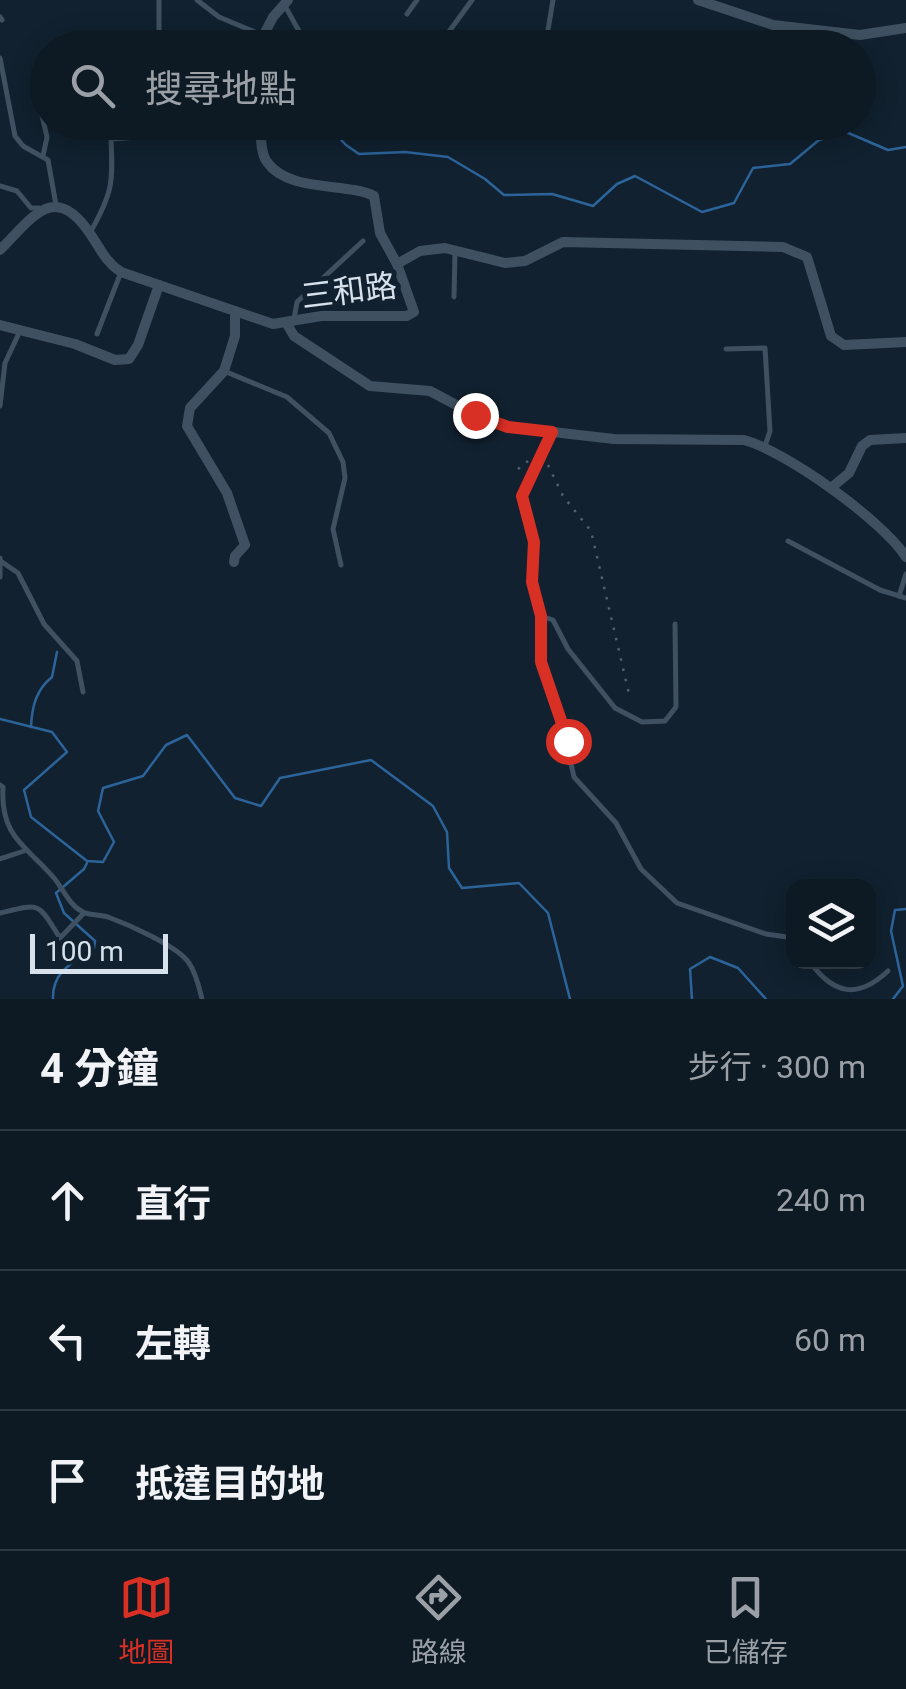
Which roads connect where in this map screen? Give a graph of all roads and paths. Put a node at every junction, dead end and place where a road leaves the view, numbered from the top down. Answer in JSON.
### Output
{"nodes":[{"id":1,"x":159,"y":0,"type":"edge"},
{"id":2,"x":197,"y":0,"type":"edge"},
{"id":3,"x":416,"y":0,"type":"edge"},
{"id":4,"x":472,"y":0,"type":"edge"},
{"id":5,"x":553,"y":0,"type":"edge"},
{"id":6,"x":698,"y":0,"type":"edge"},
{"id":7,"x":285,"y":2,"type":"edge"},
{"id":8,"x":732,"y":5,"type":"edge"},
{"id":9,"x":407,"y":14,"type":"dead end"},
{"id":10,"x":906,"y":28,"type":"edge"},
{"id":11,"x":159,"y":30,"type":"edge"},
{"id":12,"x":251,"y":30,"type":"edge"},
{"id":13,"x":269,"y":30,"type":"edge"},
{"id":14,"x":299,"y":30,"type":"edge"},
{"id":15,"x":450,"y":30,"type":"edge"},
{"id":16,"x":548,"y":30,"type":"edge"},
{"id":17,"x":816,"y":30,"type":"edge"},
{"id":18,"x":876,"y":33,"type":"edge"},
{"id":19,"x":0,"y":58,"type":"edge"},
{"id":20,"x":47,"y":140,"type":"edge"},
{"id":21,"x":111,"y":140,"type":"edge"},
{"id":22,"x":262,"y":140,"type":"edge"},
{"id":23,"x":44,"y":156,"type":"junction"},
{"id":24,"x":0,"y":186,"type":"edge"},
{"id":25,"x":56,"y":205,"type":"junction"},
{"id":26,"x":42,"y":209,"type":"junction"},
{"id":27,"x":90,"y":234,"type":"junction"},
{"id":28,"x":362,"y":242,"type":"dead end"},
{"id":29,"x":0,"y":250,"type":"edge"},
{"id":30,"x":455,"y":250,"type":"junction"},
{"id":31,"x":397,"y":264,"type":"junction"},
{"id":32,"x":121,"y":272,"type":"junction"},
{"id":33,"x":159,"y":285,"type":"junction"},
{"id":34,"x":454,"y":297,"type":"dead end"},
{"id":35,"x":235,"y":311,"type":"junction"},
{"id":36,"x":291,"y":323,"type":"junction"},
{"id":37,"x":0,"y":325,"type":"edge"},
{"id":38,"x":20,"y":330,"type":"junction"},
{"id":39,"x":97,"y":334,"type":"dead end"},
{"id":40,"x":906,"y":342,"type":"edge"},
{"id":41,"x":726,"y":349,"type":"dead end"},
{"id":42,"x":224,"y":371,"type":"junction"},
{"id":43,"x":0,"y":406,"type":"edge"},
{"id":44,"x":552,"y":432,"type":"junction"},
{"id":45,"x":906,"y":438,"type":"edge"},
{"id":46,"x":765,"y":446,"type":"junction"},
{"id":47,"x":542,"y":450,"type":"junction"},
{"id":48,"x":518,"y":469,"type":"dead end"},
{"id":49,"x":831,"y":488,"type":"junction"},
{"id":50,"x":788,"y":541,"type":"dead end"},
{"id":51,"x":906,"y":558,"type":"edge"},
{"id":52,"x":1,"y":560,"type":"edge"},
{"id":53,"x":234,"y":562,"type":"dead end"},
{"id":54,"x":342,"y":565,"type":"dead end"},
{"id":55,"x":906,"y":574,"type":"edge"},
{"id":56,"x":0,"y":577,"type":"edge"},
{"id":57,"x":902,"y":597,"type":"edge"},
{"id":58,"x":541,"y":616,"type":"junction"},
{"id":59,"x":675,"y":624,"type":"dead end"},
{"id":60,"x":83,"y":692,"type":"dead end"},
{"id":61,"x":629,"y":694,"type":"dead end"},
{"id":62,"x":0,"y":785,"type":"edge"},
{"id":63,"x":24,"y":851,"type":"junction"},
{"id":64,"x":0,"y":859,"type":"edge"},
{"id":65,"x":84,"y":912,"type":"junction"},
{"id":66,"x":0,"y":913,"type":"edge"},
{"id":67,"x":786,"y":936,"type":"edge"},
{"id":68,"x":817,"y":969,"type":"edge"},
{"id":69,"x":888,"y":970,"type":"dead end"},
{"id":70,"x":202,"y":999,"type":"edge"}],
"edges":[{"from":1,"to":11,"type":"lane"},
{"from":2,"to":12,"type":"lane"},
{"from":3,"to":9,"type":"lane"},
{"from":4,"to":15,"type":"lane"},
{"from":5,"to":16,"type":"lane"},
{"from":6,"to":8,"type":"street"},
{"from":7,"to":13,"type":"street"},
{"from":7,"to":14,"type":"lane"},
{"from":8,"to":17,"type":"street"},
{"from":10,"to":18,"type":"street"},
{"from":19,"to":23,"type":"lane"},
{"from":20,"to":23,"type":"lane"},
{"from":21,"to":27,"type":"lane"},
{"from":22,"to":31,"type":"street","name":"三和路"},
{"from":23,"to":25,"type":"lane"},
{"from":24,"to":26,"type":"lane"},
{"from":25,"to":26,"type":"street"},
{"from":25,"to":27,"type":"street"},
{"from":26,"to":29,"type":"street"},
{"from":27,"to":32,"type":"street"},
{"from":28,"to":36,"type":"lane"},
{"from":30,"to":31,"type":"street"},
{"from":30,"to":34,"type":"lane"},
{"from":30,"to":40,"type":"street"},
{"from":31,"to":36,"type":"street","name":"三和路"},
{"from":32,"to":33,"type":"street","name":"三和路"},
{"from":32,"to":39,"type":"lane"},
{"from":33,"to":35,"type":"street","name":"三和路"},
{"from":33,"to":38,"type":"street"},
{"from":35,"to":36,"type":"street","name":"三和路"},
{"from":35,"to":42,"type":"street"},
{"from":36,"to":44,"type":"street"},
{"from":37,"to":38,"type":"street"},
{"from":38,"to":43,"type":"lane"},
{"from":41,"to":46,"type":"lane"},
{"from":42,"to":53,"type":"street"},
{"from":42,"to":54,"type":"lane"},
{"from":44,"to":46,"type":"street"},
{"from":44,"to":47,"type":"street"},
{"from":45,"to":49,"type":"street"},
{"from":46,"to":49,"type":"street"},
{"from":47,"to":48,"type":"path"},
{"from":47,"to":58,"type":"street"},
{"from":47,"to":61,"type":"path"},
{"from":49,"to":51,"type":"street"},
{"from":50,"to":57,"type":"lane"},
{"from":52,"to":56,"type":"lane"},
{"from":52,"to":60,"type":"lane"},
{"from":55,"to":57,"type":"lane"},
{"from":58,"to":59,"type":"lane"},
{"from":58,"to":67,"type":"lane"},
{"from":62,"to":63,"type":"lane"},
{"from":63,"to":64,"type":"lane"},
{"from":63,"to":65,"type":"lane"},
{"from":65,"to":66,"type":"lane"},
{"from":65,"to":70,"type":"lane"},
{"from":68,"to":69,"type":"lane"}]}
